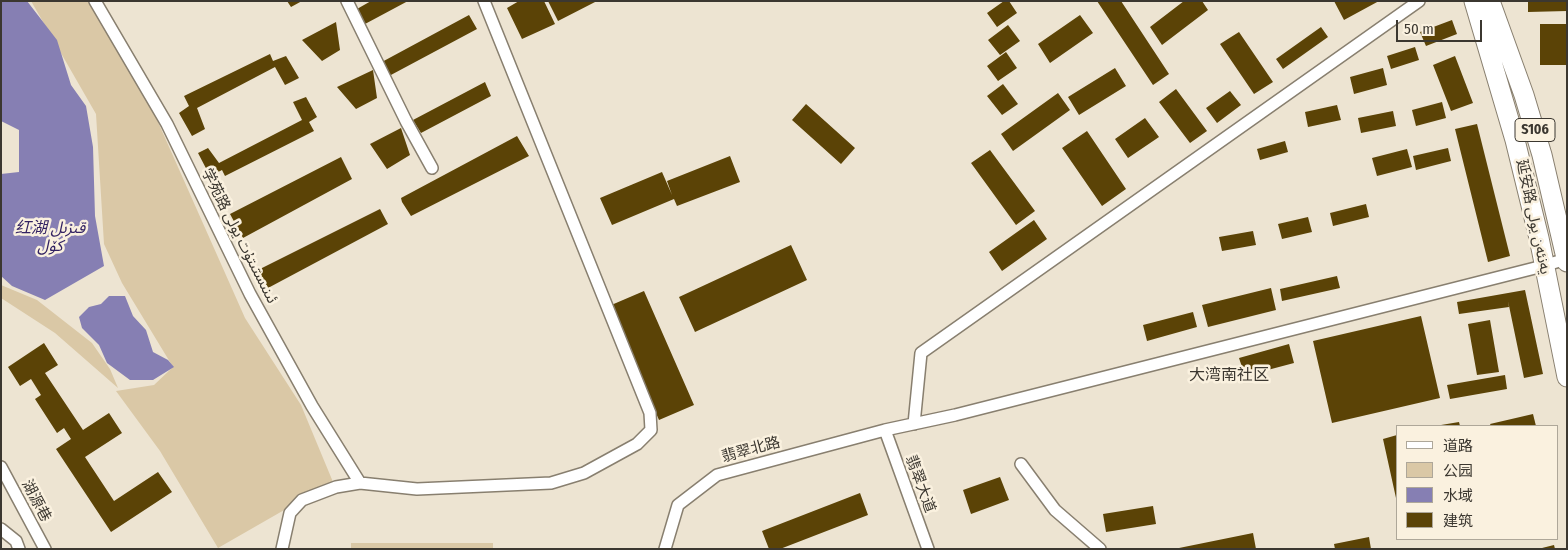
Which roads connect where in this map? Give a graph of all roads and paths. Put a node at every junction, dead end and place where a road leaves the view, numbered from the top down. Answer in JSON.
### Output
{"nodes":[{"id":1,"x":94,"y":1,"type":"edge"},
{"id":2,"x":347,"y":1,"type":"edge"},
{"id":3,"x":484,"y":1,"type":"edge"},
{"id":4,"x":1419,"y":1,"type":"edge"},
{"id":5,"x":1474,"y":1,"type":"edge"},
{"id":6,"x":1490,"y":1,"type":"edge"},
{"id":7,"x":432,"y":168,"type":"dead end"},
{"id":8,"x":1566,"y":260,"type":"edge"},
{"id":9,"x":1543,"y":266,"type":"junction"},
{"id":10,"x":1567,"y":378,"type":"edge"},
{"id":11,"x":914,"y":424,"type":"junction"},
{"id":12,"x":885,"y":430,"type":"junction"},
{"id":13,"x":1021,"y":464,"type":"dead end"},
{"id":14,"x":1,"y":467,"type":"edge"},
{"id":15,"x":360,"y":483,"type":"junction"},
{"id":16,"x":1,"y":529,"type":"edge"},
{"id":17,"x":19,"y":549,"type":"edge"},
{"id":18,"x":45,"y":549,"type":"edge"},
{"id":19,"x":282,"y":549,"type":"edge"},
{"id":20,"x":665,"y":549,"type":"edge"},
{"id":21,"x":928,"y":549,"type":"edge"},
{"id":22,"x":1100,"y":549,"type":"edge"}],
"edges":[{"from":1,"to":15,"type":"street","name":"学苑路 ئىنىستىتۇت يولى"},
{"from":2,"to":7,"type":"street"},
{"from":3,"to":15,"type":"street"},
{"from":4,"to":11,"type":"street"},
{"from":5,"to":9,"type":"main road","name":"延安路 يەنئەن يولى"},
{"from":6,"to":8,"type":"main road","name":"延安路 يەنئەن يولى","number":"S106"},
{"from":8,"to":9,"type":"street","name":"翡翠北路"},
{"from":9,"to":10,"type":"main road","name":"延安路 يەنئەن يولى"},
{"from":9,"to":11,"type":"street","name":"翡翠北路"},
{"from":11,"to":12,"type":"street","name":"翡翠北路"},
{"from":12,"to":20,"type":"street","name":"翡翠北路"},
{"from":12,"to":21,"type":"street","name":"翡翠大道"},
{"from":13,"to":22,"type":"street"},
{"from":14,"to":18,"type":"street","name":"湖源巷"},
{"from":15,"to":19,"type":"street"},
{"from":16,"to":17,"type":"street"}]}
